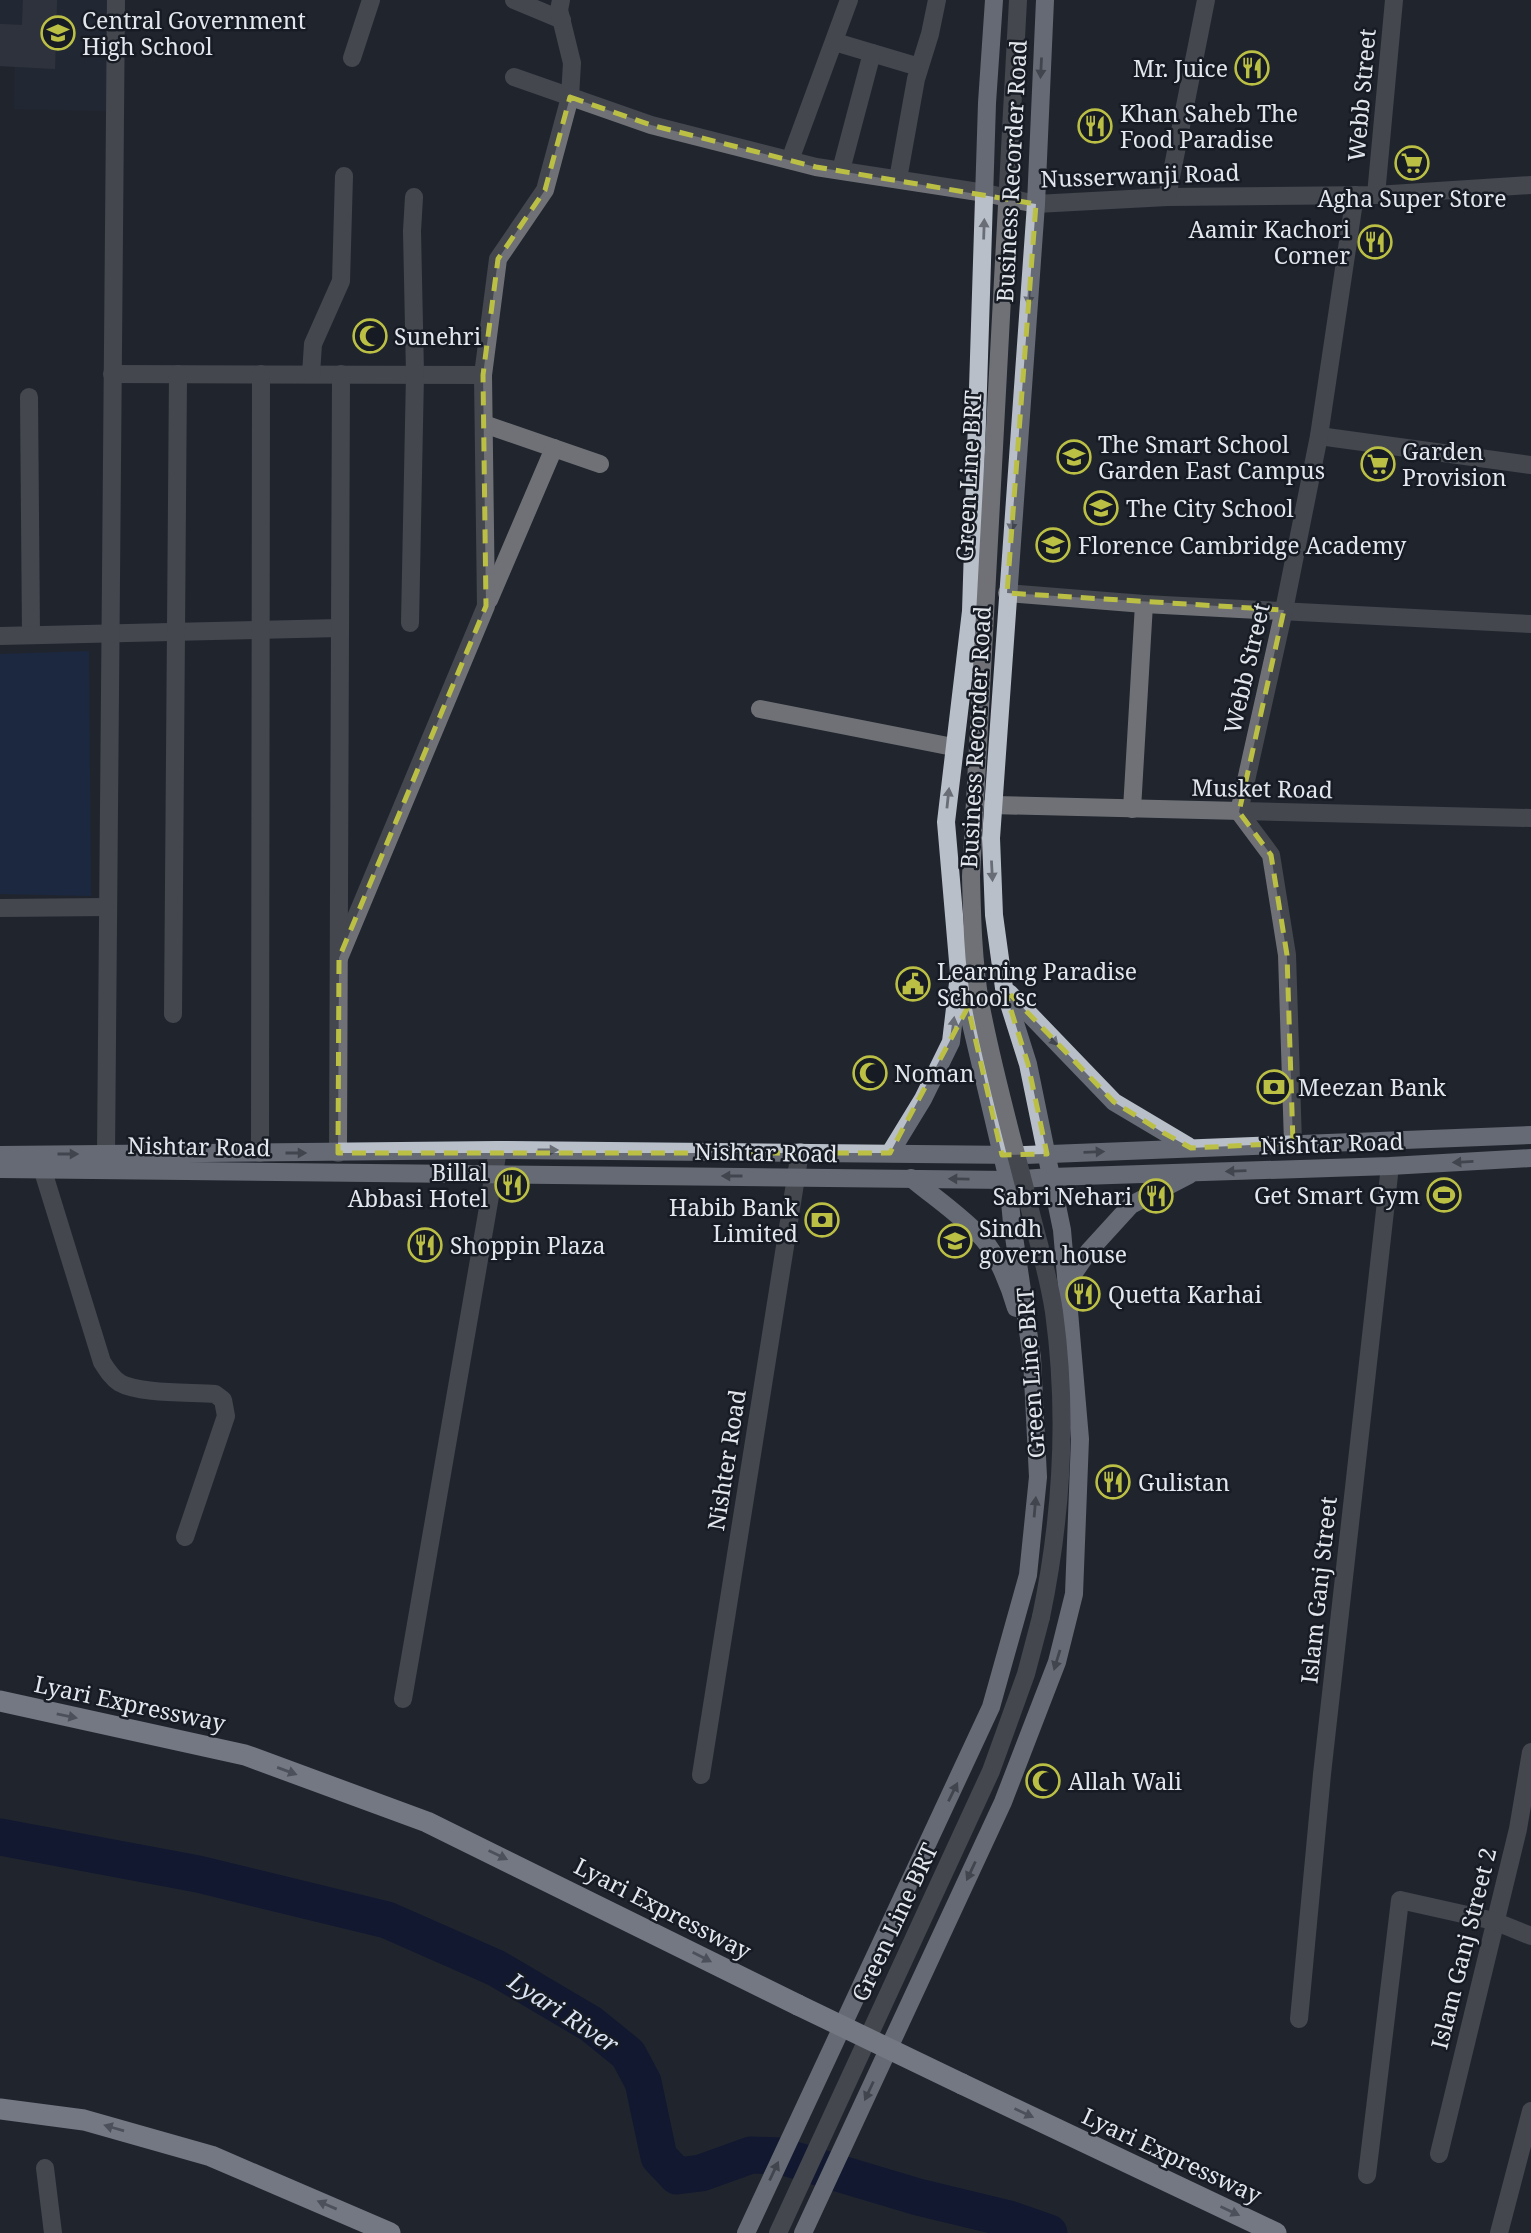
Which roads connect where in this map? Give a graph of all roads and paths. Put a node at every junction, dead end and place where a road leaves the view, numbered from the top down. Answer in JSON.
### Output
{"nodes":[{"id":1,"x":116,"y":0,"type":"edge"},
{"id":2,"x":371,"y":0,"type":"edge"},
{"id":3,"x":514,"y":0,"type":"edge"},
{"id":4,"x":561,"y":0,"type":"edge"},
{"id":5,"x":849,"y":0,"type":"edge"},
{"id":6,"x":937,"y":0,"type":"edge"},
{"id":7,"x":994,"y":0,"type":"edge"},
{"id":8,"x":1018,"y":0,"type":"edge"},
{"id":9,"x":1045,"y":0,"type":"edge"},
{"id":10,"x":1206,"y":0,"type":"edge"},
{"id":11,"x":1394,"y":0,"type":"edge"},
{"id":12,"x":562,"y":20,"type":"junction"},
{"id":13,"x":835,"y":42,"type":"junction"},
{"id":14,"x":872,"y":53,"type":"junction"},
{"id":15,"x":352,"y":58,"type":"dead end"},
{"id":16,"x":919,"y":67,"type":"junction"},
{"id":17,"x":514,"y":77,"type":"dead end"},
{"id":18,"x":570,"y":97,"type":"junction"},
{"id":19,"x":790,"y":160,"type":"junction"},
{"id":20,"x":841,"y":170,"type":"junction"},
{"id":21,"x":344,"y":176,"type":"dead end"},
{"id":22,"x":898,"y":179,"type":"junction"},
{"id":23,"x":1531,"y":186,"type":"edge"},
{"id":24,"x":985,"y":193,"type":"junction"},
{"id":25,"x":1356,"y":195,"type":"junction"},
{"id":26,"x":1376,"y":195,"type":"junction"},
{"id":27,"x":414,"y":197,"type":"dead end"},
{"id":28,"x":1167,"y":197,"type":"junction"},
{"id":29,"x":1036,"y":204,"type":"junction"},
{"id":30,"x":112,"y":374,"type":"junction"},
{"id":31,"x":178,"y":374,"type":"junction"},
{"id":32,"x":261,"y":374,"type":"junction"},
{"id":33,"x":311,"y":374,"type":"junction"},
{"id":34,"x":341,"y":374,"type":"junction"},
{"id":35,"x":415,"y":374,"type":"junction"},
{"id":36,"x":483,"y":374,"type":"junction"},
{"id":37,"x":29,"y":397,"type":"dead end"},
{"id":38,"x":484,"y":424,"type":"junction"},
{"id":39,"x":1319,"y":436,"type":"junction"},
{"id":40,"x":554,"y":448,"type":"junction"},
{"id":41,"x":600,"y":464,"type":"dead end"},
{"id":42,"x":1531,"y":466,"type":"edge"},
{"id":43,"x":1007,"y":593,"type":"junction"},
{"id":44,"x":1144,"y":604,"type":"junction"},
{"id":45,"x":486,"y":606,"type":"junction"},
{"id":46,"x":1284,"y":610,"type":"junction"},
{"id":47,"x":411,"y":623,"type":"dead end"},
{"id":48,"x":1531,"y":624,"type":"edge"},
{"id":49,"x":340,"y":628,"type":"junction"},
{"id":50,"x":261,"y":629,"type":"junction"},
{"id":51,"x":176,"y":632,"type":"junction"},
{"id":52,"x":110,"y":634,"type":"junction"},
{"id":53,"x":32,"y":635,"type":"junction"},
{"id":54,"x":0,"y":636,"type":"edge"},
{"id":55,"x":760,"y":709,"type":"dead end"},
{"id":56,"x":953,"y":747,"type":"junction"},
{"id":57,"x":992,"y":805,"type":"junction"},
{"id":58,"x":1132,"y":809,"type":"junction"},
{"id":59,"x":1239,"y":812,"type":"junction"},
{"id":60,"x":1531,"y":818,"type":"edge"},
{"id":61,"x":108,"y":907,"type":"junction"},
{"id":62,"x":0,"y":908,"type":"edge"},
{"id":63,"x":339,"y":958,"type":"junction"},
{"id":64,"x":960,"y":973,"type":"junction"},
{"id":65,"x":1004,"y":988,"type":"junction"},
{"id":66,"x":173,"y":1014,"type":"dead end"},
{"id":67,"x":1531,"y":1135,"type":"edge"},
{"id":68,"x":1293,"y":1143,"type":"junction"},
{"id":69,"x":1191,"y":1147,"type":"junction"},
{"id":70,"x":498,"y":1150,"type":"junction"},
{"id":71,"x":800,"y":1152,"type":"junction"},
{"id":72,"x":260,"y":1153,"type":"junction"},
{"id":73,"x":338,"y":1153,"type":"junction"},
{"id":74,"x":890,"y":1153,"type":"junction"},
{"id":75,"x":106,"y":1154,"type":"junction"},
{"id":76,"x":1002,"y":1154,"type":"junction"},
{"id":77,"x":1047,"y":1154,"type":"junction"},
{"id":78,"x":0,"y":1155,"type":"edge"},
{"id":79,"x":1531,"y":1158,"type":"edge"},
{"id":80,"x":1390,"y":1166,"type":"junction"},
{"id":81,"x":42,"y":1168,"type":"junction"},
{"id":82,"x":0,"y":1169,"type":"edge"},
{"id":83,"x":1195,"y":1172,"type":"junction"},
{"id":84,"x":494,"y":1175,"type":"junction"},
{"id":85,"x":796,"y":1177,"type":"junction"},
{"id":86,"x":1051,"y":1177,"type":"junction"},
{"id":87,"x":911,"y":1178,"type":"junction"},
{"id":88,"x":1009,"y":1180,"type":"junction"},
{"id":89,"x":1067,"y":1283,"type":"junction"},
{"id":90,"x":1032,"y":1358,"type":"junction"},
{"id":91,"x":185,"y":1537,"type":"dead end"},
{"id":92,"x":404,"y":1699,"type":"dead end"},
{"id":93,"x":0,"y":1701,"type":"edge"},
{"id":94,"x":1531,"y":1752,"type":"edge"},
{"id":95,"x":701,"y":1775,"type":"dead end"},
{"id":96,"x":1494,"y":1922,"type":"junction"},
{"id":97,"x":1531,"y":1936,"type":"edge"},
{"id":98,"x":1299,"y":2020,"type":"dead end"},
{"id":99,"x":0,"y":2109,"type":"edge"},
{"id":100,"x":1531,"y":2111,"type":"edge"},
{"id":101,"x":1439,"y":2154,"type":"dead end"},
{"id":102,"x":46,"y":2168,"type":"dead end"},
{"id":103,"x":1367,"y":2175,"type":"dead end"},
{"id":104,"x":53,"y":2233,"type":"edge"},
{"id":105,"x":390,"y":2233,"type":"edge"},
{"id":106,"x":746,"y":2233,"type":"edge"},
{"id":107,"x":778,"y":2233,"type":"edge"},
{"id":108,"x":803,"y":2233,"type":"edge"},
{"id":109,"x":1276,"y":2233,"type":"edge"},
{"id":110,"x":1499,"y":2233,"type":"edge"}],
"edges":[{"from":1,"to":30,"type":"street"},
{"from":2,"to":15,"type":"street"},
{"from":3,"to":12,"type":"street"},
{"from":4,"to":12,"type":"street"},
{"from":5,"to":13,"type":"street"},
{"from":6,"to":16,"type":"street"},
{"from":7,"to":24,"type":"main road","name":"Business Recorder Road"},
{"from":8,"to":107,"type":"street","name":"Green Line BRT","bridge":true},
{"from":9,"to":29,"type":"main road","name":"Business Recorder Road","one_way":true},
{"from":10,"to":28,"type":"street"},
{"from":11,"to":26,"type":"street","name":"Webb Street"},
{"from":12,"to":18,"type":"street"},
{"from":13,"to":14,"type":"street"},
{"from":13,"to":19,"type":"street"},
{"from":14,"to":16,"type":"street"},
{"from":14,"to":20,"type":"street"},
{"from":16,"to":22,"type":"street"},
{"from":17,"to":18,"type":"street","name":"Nusserwanji Road"},
{"from":18,"to":19,"type":"street","name":"Nusserwanji Road"},
{"from":18,"to":36,"type":"street"},
{"from":19,"to":20,"type":"street","name":"Nusserwanji Road"},
{"from":20,"to":22,"type":"street","name":"Nusserwanji Road"},
{"from":21,"to":33,"type":"street"},
{"from":22,"to":24,"type":"street","name":"Nusserwanji Road"},
{"from":23,"to":26,"type":"street","name":"Nusserwanji Road"},
{"from":24,"to":29,"type":"street","name":"Nusserwanji Road"},
{"from":56,"to":24,"type":"main road","name":"Business Recorder Road","one_way":true},
{"from":25,"to":26,"type":"street","name":"Nusserwanji Road"},
{"from":25,"to":28,"type":"street","name":"Nusserwanji Road"},
{"from":25,"to":39,"type":"street","name":"Webb Street"},
{"from":27,"to":35,"type":"street"},
{"from":28,"to":29,"type":"street","name":"Nusserwanji Road"},
{"from":29,"to":43,"type":"main road","name":"Business Recorder Road","one_way":true},
{"from":30,"to":31,"type":"street"},
{"from":30,"to":52,"type":"street"},
{"from":31,"to":32,"type":"street"},
{"from":31,"to":51,"type":"street"},
{"from":32,"to":33,"type":"street"},
{"from":32,"to":50,"type":"street"},
{"from":33,"to":34,"type":"street"},
{"from":34,"to":35,"type":"street"},
{"from":34,"to":49,"type":"street"},
{"from":35,"to":36,"type":"street"},
{"from":35,"to":47,"type":"street"},
{"from":36,"to":38,"type":"street"},
{"from":37,"to":53,"type":"street"},
{"from":38,"to":40,"type":"street"},
{"from":38,"to":45,"type":"street"},
{"from":39,"to":42,"type":"street"},
{"from":39,"to":46,"type":"street","name":"Webb Street"},
{"from":40,"to":41,"type":"street"},
{"from":40,"to":45,"type":"street"},
{"from":43,"to":44,"type":"street"},
{"from":43,"to":57,"type":"main road","name":"Business Recorder Road"},
{"from":44,"to":46,"type":"street"},
{"from":44,"to":58,"type":"street"},
{"from":45,"to":63,"type":"street"},
{"from":46,"to":48,"type":"street"},
{"from":46,"to":59,"type":"street","name":"Webb Street"},
{"from":49,"to":50,"type":"street"},
{"from":49,"to":63,"type":"street"},
{"from":50,"to":51,"type":"street"},
{"from":50,"to":72,"type":"street"},
{"from":51,"to":52,"type":"street"},
{"from":51,"to":66,"type":"street"},
{"from":52,"to":53,"type":"street"},
{"from":52,"to":61,"type":"street"},
{"from":53,"to":54,"type":"street"},
{"from":55,"to":56,"type":"street"},
{"from":64,"to":56,"type":"main road","name":"Business Recorder Road","one_way":true},
{"from":57,"to":58,"type":"street","name":"Musket Road"},
{"from":57,"to":65,"type":"main road","name":"Business Recorder Road","one_way":true},
{"from":58,"to":59,"type":"street","name":"Musket Road"},
{"from":59,"to":60,"type":"street","name":"Musket Road"},
{"from":59,"to":68,"type":"street"},
{"from":61,"to":62,"type":"street"},
{"from":61,"to":75,"type":"street"},
{"from":63,"to":73,"type":"street"},
{"from":74,"to":64,"type":"main road","one_way":true},
{"from":64,"to":76,"type":"main road","name":"Business Recorder Road"},
{"from":65,"to":69,"type":"main road","one_way":true},
{"from":65,"to":77,"type":"main road","name":"Business Recorder Road"},
{"from":67,"to":68,"type":"main road","name":"Nishtar Road"},
{"from":68,"to":69,"type":"main road","name":"Nishtar Road"},
{"from":77,"to":69,"type":"main road","name":"Nishtar Road","one_way":true},
{"from":70,"to":71,"type":"main road","name":"Nishtar Road","one_way":true},
{"from":70,"to":73,"type":"main road","name":"Nishtar Road"},
{"from":70,"to":84,"type":"street"},
{"from":71,"to":74,"type":"main road","name":"Nishtar Road"},
{"from":71,"to":85,"type":"street","name":"Nishter Road"},
{"from":72,"to":73,"type":"main road","name":"Nishtar Road","one_way":true},
{"from":72,"to":75,"type":"main road","name":"Nishtar Road"},
{"from":74,"to":76,"type":"main road","name":"Nishtar Road"},
{"from":78,"to":75,"type":"main road","name":"Nishtar Road","one_way":true},
{"from":76,"to":77,"type":"main road","name":"Nishtar Road"},
{"from":76,"to":88,"type":"main road","name":"Business Recorder Road"},
{"from":77,"to":86,"type":"main road","name":"Business Recorder Road"},
{"from":79,"to":80,"type":"main road","name":"Nishtar Road","one_way":true},
{"from":80,"to":83,"type":"main road","name":"Nishtar Road","one_way":true},
{"from":80,"to":98,"type":"street","name":"Islam Ganj Street"},
{"from":81,"to":82,"type":"main road","name":"Nishtar Road"},
{"from":81,"to":84,"type":"main road","name":"Nishtar Road"},
{"from":81,"to":91,"type":"street"},
{"from":83,"to":86,"type":"main road","name":"Nishtar Road"},
{"from":83,"to":89,"type":"main road"},
{"from":85,"to":84,"type":"main road","name":"Nishtar Road","one_way":true},
{"from":84,"to":92,"type":"street"},
{"from":85,"to":87,"type":"main road","name":"Nishtar Road"},
{"from":85,"to":95,"type":"street","name":"Nishter Road"},
{"from":86,"to":88,"type":"main road","name":"Nishtar Road"},
{"from":86,"to":89,"type":"main road","name":"Business Recorder Road"},
{"from":88,"to":87,"type":"main road","name":"Nishtar Road","one_way":true},
{"from":87,"to":90,"type":"main road"},
{"from":88,"to":90,"type":"main road","name":"Business Recorder Road"},
{"from":89,"to":108,"type":"main road","name":"Business Recorder Road","one_way":true},
{"from":106,"to":90,"type":"main road","name":"Business Recorder Road","one_way":true},
{"from":93,"to":109,"type":"highway","name":"Lyari Expressway","one_way":true,"bridge":true},
{"from":94,"to":96,"type":"street","name":"Islam Ganj Street 2"},
{"from":96,"to":97,"type":"street"},
{"from":96,"to":101,"type":"street","name":"Islam Ganj Street 2"},
{"from":96,"to":103,"type":"street"},
{"from":105,"to":99,"type":"highway","one_way":true},
{"from":100,"to":110,"type":"street"},
{"from":102,"to":104,"type":"street"}]}
